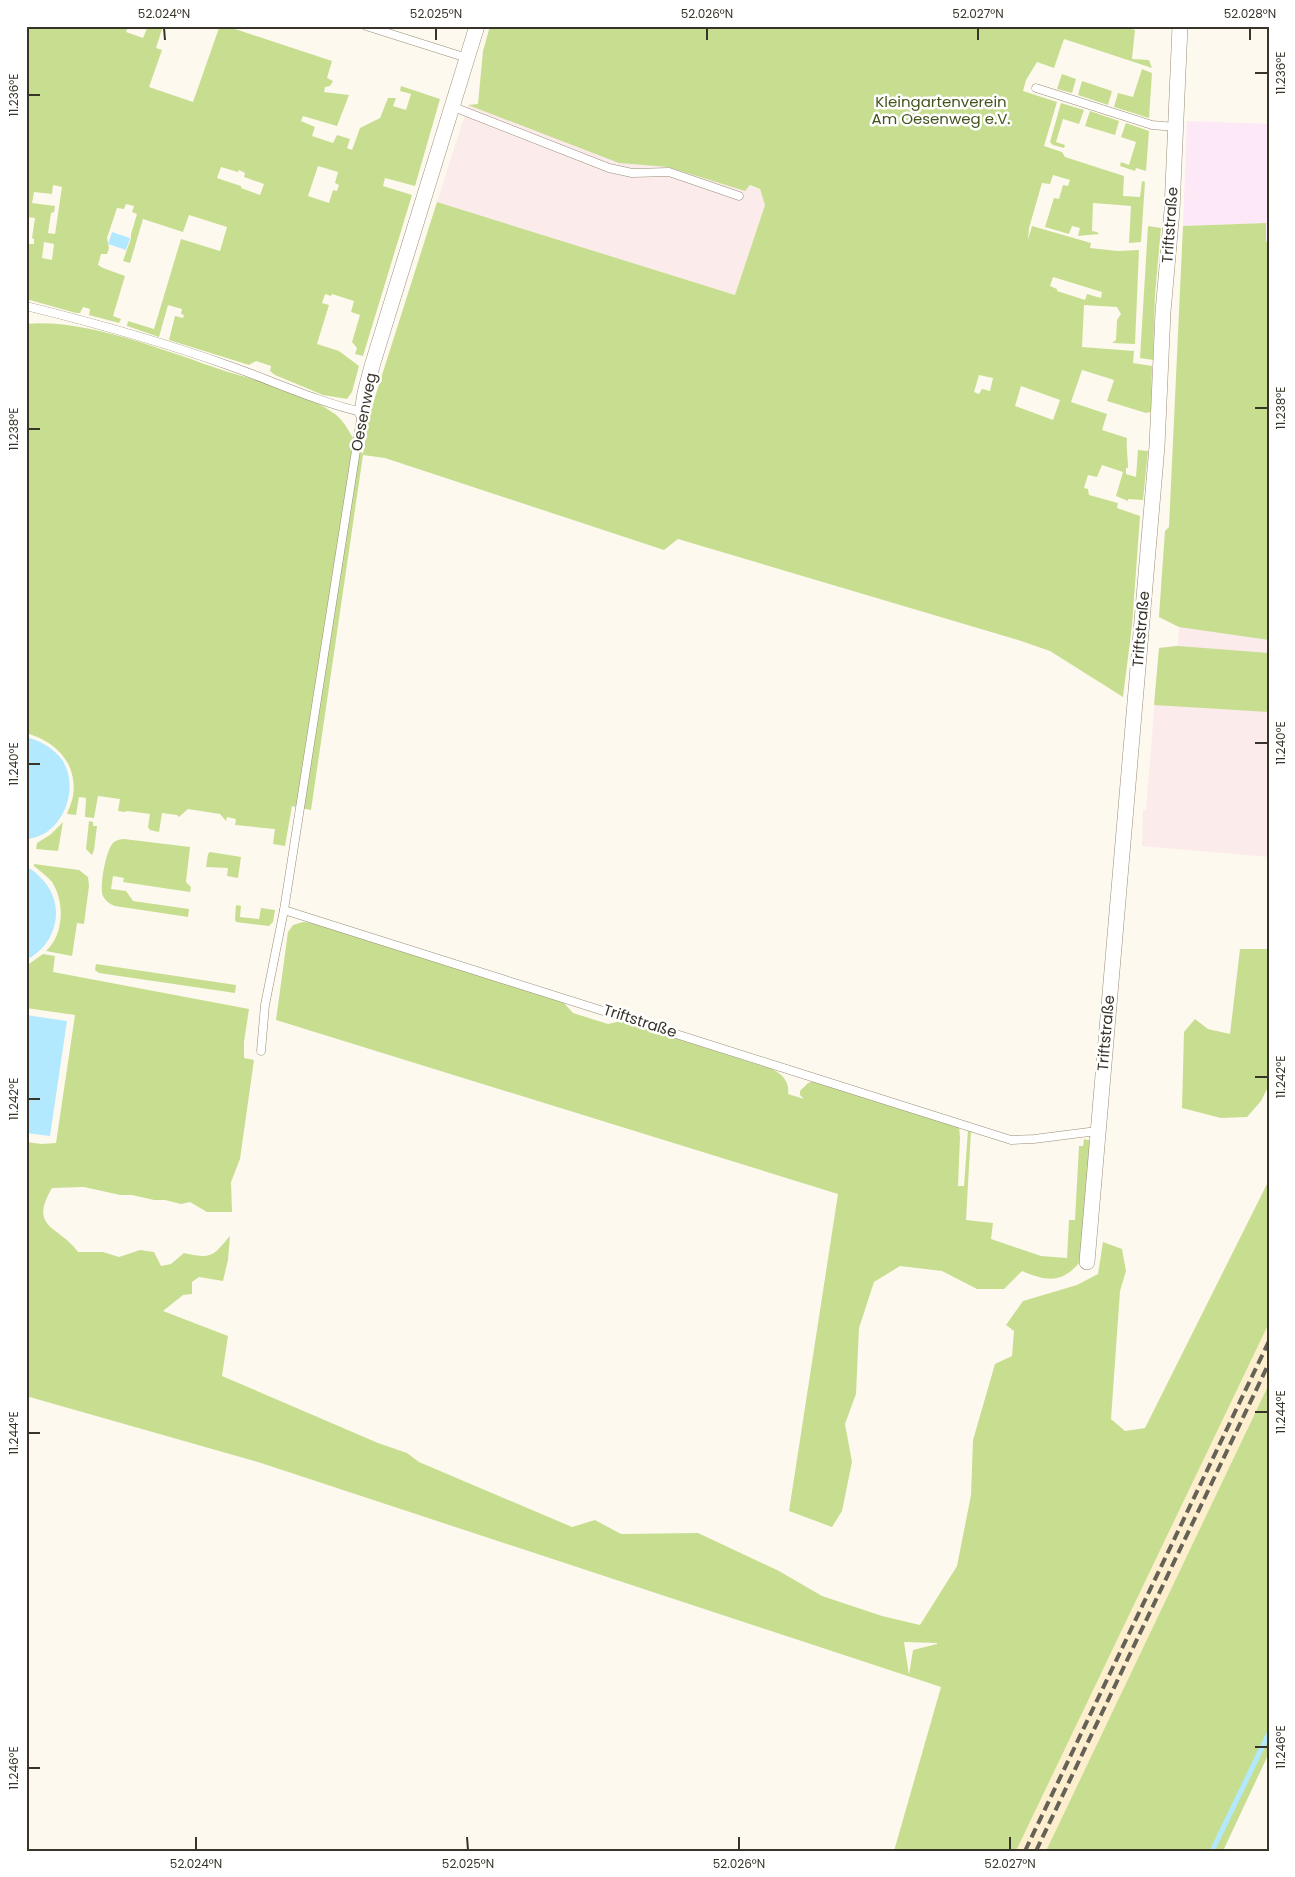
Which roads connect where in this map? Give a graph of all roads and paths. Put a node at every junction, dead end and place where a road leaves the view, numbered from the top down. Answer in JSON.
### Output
{"nodes":[{"id":1,"x":366,"y":26,"type":"edge"},
{"id":2,"x":477,"y":26,"type":"edge"},
{"id":3,"x":1180,"y":26,"type":"edge"},
{"id":4,"x":467,"y":58,"type":"junction"},
{"id":5,"x":1036,"y":88,"type":"dead end"},
{"id":6,"x":452,"y":106,"type":"junction"},
{"id":7,"x":1175,"y":127,"type":"junction"},
{"id":8,"x":739,"y":196,"type":"dead end"},
{"id":9,"x":26,"y":306,"type":"edge"},
{"id":10,"x":362,"y":412,"type":"junction"},
{"id":11,"x":284,"y":910,"type":"junction"},
{"id":12,"x":261,"y":1051,"type":"dead end"},
{"id":13,"x":1097,"y":1130,"type":"junction"},
{"id":14,"x":1087,"y":1262,"type":"dead end"}],
"edges":[{"from":1,"to":4,"type":"lane"},
{"from":2,"to":4,"type":"street","name":"Oesenweg"},
{"from":3,"to":7,"type":"street","name":"Triftstraße"},
{"from":4,"to":6,"type":"street","name":"Oesenweg"},
{"from":5,"to":7,"type":"lane"},
{"from":6,"to":8,"type":"lane"},
{"from":6,"to":10,"type":"street","name":"Oesenweg"},
{"from":7,"to":13,"type":"street","name":"Triftstraße"},
{"from":9,"to":10,"type":"lane"},
{"from":10,"to":11,"type":"lane","name":"Oesenweg"},
{"from":11,"to":12,"type":"lane"},
{"from":11,"to":13,"type":"lane","name":"Triftstraße"},
{"from":13,"to":14,"type":"street","name":"Triftstraße"}]}
